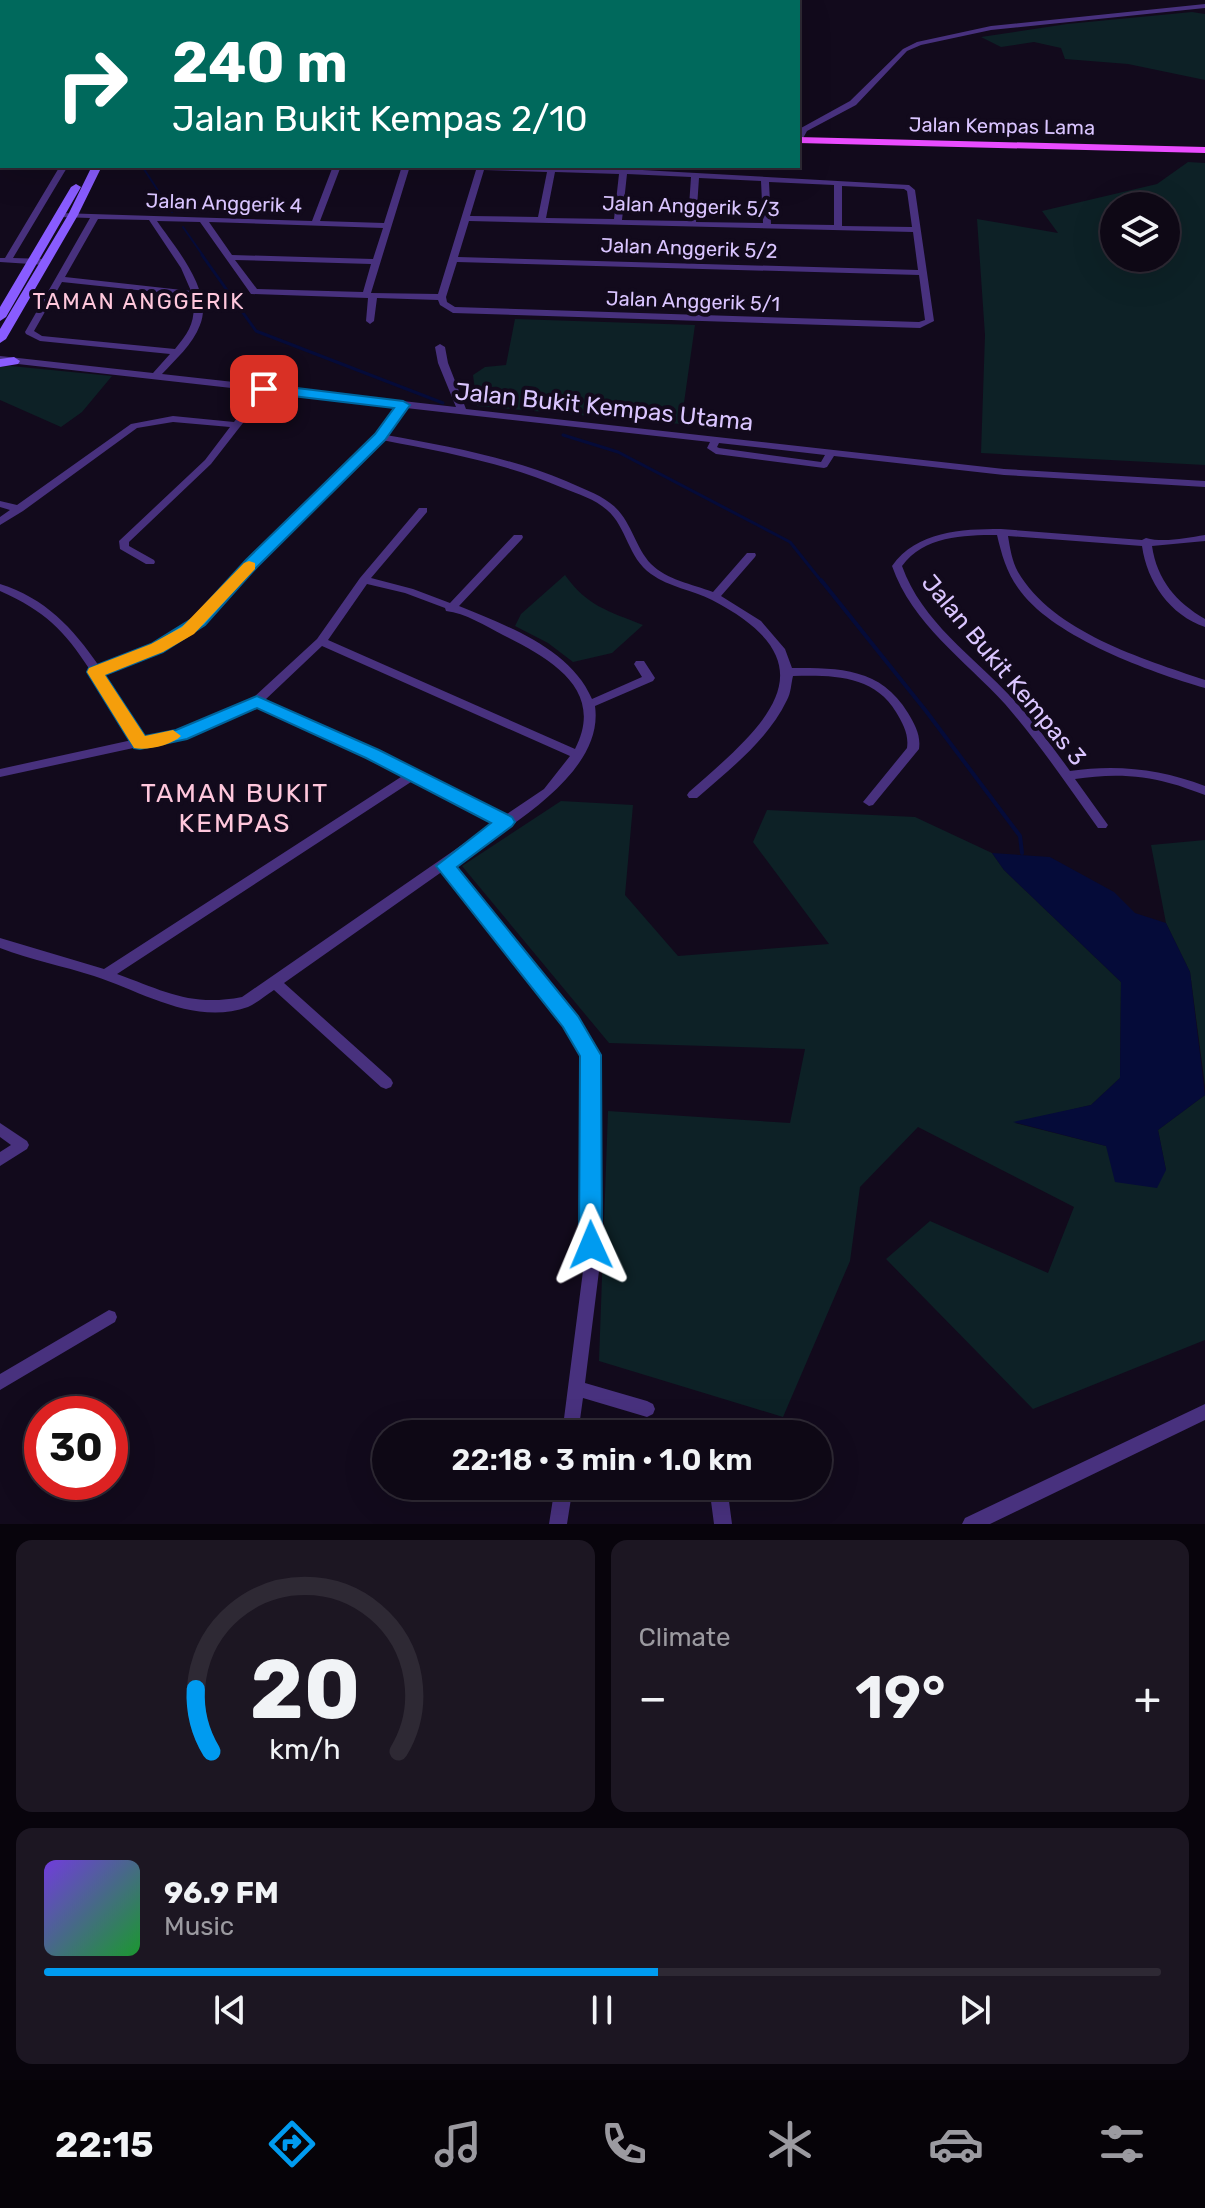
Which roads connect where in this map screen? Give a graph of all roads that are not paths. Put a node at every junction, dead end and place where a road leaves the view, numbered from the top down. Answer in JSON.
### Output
{"nodes":[{"id":1,"x":1156,"y":0,"type":"edge"},
{"id":2,"x":1205,"y":6,"type":"edge"},
{"id":3,"x":1161,"y":10,"type":"junction"},
{"id":4,"x":800,"y":137,"type":"edge"},
{"id":5,"x":800,"y":140,"type":"edge"},
{"id":6,"x":800,"y":147,"type":"edge"},
{"id":7,"x":1205,"y":152,"type":"edge"},
{"id":8,"x":63,"y":168,"type":"edge"},
{"id":9,"x":87,"y":168,"type":"edge"},
{"id":10,"x":96,"y":168,"type":"edge"},
{"id":11,"x":336,"y":168,"type":"edge"},
{"id":12,"x":405,"y":168,"type":"edge"},
{"id":13,"x":464,"y":168,"type":"edge"},
{"id":14,"x":480,"y":169,"type":"junction"},
{"id":15,"x":551,"y":171,"type":"junction"},
{"id":16,"x":623,"y":172,"type":"junction"},
{"id":17,"x":695,"y":175,"type":"junction"},
{"id":18,"x":765,"y":178,"type":"junction"},
{"id":19,"x":838,"y":183,"type":"junction"},
{"id":20,"x":67,"y":215,"type":"junction"},
{"id":21,"x":95,"y":216,"type":"junction"},
{"id":22,"x":151,"y":218,"type":"junction"},
{"id":23,"x":466,"y":218,"type":"junction"},
{"id":24,"x":203,"y":220,"type":"junction"},
{"id":25,"x":542,"y":220,"type":"junction"},
{"id":26,"x":618,"y":222,"type":"junction"},
{"id":27,"x":315,"y":224,"type":"junction"},
{"id":28,"x":692,"y":224,"type":"junction"},
{"id":29,"x":387,"y":226,"type":"junction"},
{"id":30,"x":767,"y":226,"type":"junction"},
{"id":31,"x":838,"y":228,"type":"junction"},
{"id":32,"x":916,"y":230,"type":"junction"},
{"id":33,"x":228,"y":257,"type":"junction"},
{"id":34,"x":454,"y":259,"type":"junction"},
{"id":35,"x":376,"y":262,"type":"junction"},
{"id":36,"x":2,"y":265,"type":"edge"},
{"id":37,"x":37,"y":265,"type":"junction"},
{"id":38,"x":922,"y":273,"type":"junction"},
{"id":39,"x":59,"y":279,"type":"junction"},
{"id":40,"x":197,"y":294,"type":"junction"},
{"id":41,"x":370,"y":295,"type":"junction"},
{"id":42,"x":442,"y":297,"type":"junction"},
{"id":43,"x":0,"y":317,"type":"edge"},
{"id":44,"x":370,"y":321,"type":"dead end"},
{"id":45,"x":0,"y":339,"type":"edge"},
{"id":46,"x":440,"y":347,"type":"dead end"},
{"id":47,"x":175,"y":352,"type":"junction"},
{"id":48,"x":5,"y":361,"type":"edge"},
{"id":49,"x":155,"y":377,"type":"junction"},
{"id":50,"x":264,"y":389,"type":"junction"},
{"id":51,"x":403,"y":405,"type":"junction"},
{"id":52,"x":462,"y":411,"type":"junction"},
{"id":53,"x":235,"y":425,"type":"junction"},
{"id":54,"x":380,"y":437,"type":"junction"},
{"id":55,"x":1205,"y":484,"type":"edge"},
{"id":56,"x":0,"y":504,"type":"edge"},
{"id":57,"x":19,"y":509,"type":"junction"},
{"id":58,"x":423,"y":510,"type":"dead end"},
{"id":59,"x":0,"y":522,"type":"edge"},
{"id":60,"x":1002,"y":534,"type":"junction"},
{"id":61,"x":518,"y":537,"type":"dead end"},
{"id":62,"x":1205,"y":538,"type":"edge"},
{"id":63,"x":1146,"y":541,"type":"junction"},
{"id":64,"x":751,"y":555,"type":"dead end"},
{"id":65,"x":150,"y":562,"type":"dead end"},
{"id":66,"x":364,"y":580,"type":"junction"},
{"id":67,"x":0,"y":587,"type":"edge"},
{"id":68,"x":714,"y":597,"type":"junction"},
{"id":69,"x":450,"y":609,"type":"junction"},
{"id":70,"x":1205,"y":624,"type":"edge"},
{"id":71,"x":321,"y":641,"type":"junction"},
{"id":72,"x":640,"y":664,"type":"dead end"},
{"id":73,"x":95,"y":672,"type":"junction"},
{"id":74,"x":790,"y":672,"type":"junction"},
{"id":75,"x":1205,"y":684,"type":"edge"},
{"id":76,"x":257,"y":701,"type":"junction"},
{"id":77,"x":588,"y":705,"type":"junction"},
{"id":78,"x":140,"y":743,"type":"junction"},
{"id":79,"x":578,"y":755,"type":"junction"},
{"id":80,"x":0,"y":773,"type":"edge"},
{"id":81,"x":413,"y":775,"type":"junction"},
{"id":82,"x":1066,"y":776,"type":"junction"},
{"id":83,"x":1205,"y":791,"type":"edge"},
{"id":84,"x":693,"y":795,"type":"dead end"},
{"id":85,"x":869,"y":802,"type":"dead end"},
{"id":86,"x":505,"y":822,"type":"junction"},
{"id":87,"x":1102,"y":825,"type":"dead end"},
{"id":88,"x":446,"y":866,"type":"junction"},
{"id":89,"x":0,"y":943,"type":"edge"},
{"id":90,"x":105,"y":975,"type":"junction"},
{"id":91,"x":275,"y":983,"type":"junction"},
{"id":92,"x":386,"y":1083,"type":"dead end"},
{"id":93,"x":0,"y":1129,"type":"edge"},
{"id":94,"x":3,"y":1158,"type":"edge"},
{"id":95,"x":109,"y":1317,"type":"dead end"},
{"id":96,"x":0,"y":1383,"type":"edge"},
{"id":97,"x":575,"y":1388,"type":"junction"},
{"id":98,"x":647,"y":1409,"type":"dead end"},
{"id":99,"x":1205,"y":1412,"type":"edge"},
{"id":100,"x":572,"y":1420,"type":"edge"},
{"id":101,"x":562,"y":1500,"type":"edge"},
{"id":102,"x":720,"y":1500,"type":"edge"},
{"id":103,"x":558,"y":1524,"type":"edge"},
{"id":104,"x":723,"y":1524,"type":"edge"},
{"id":105,"x":971,"y":1524,"type":"edge"}],
"edges":[{"from":1,"to":3,"type":"street"},
{"from":2,"to":3,"type":"street"},
{"from":3,"to":4,"type":"street"},
{"from":5,"to":7,"type":"main road","name":"Jalan Kempas Lama"},
{"from":6,"to":7,"type":"main road","name":"Jalan Kempas Lama"},
{"from":8,"to":36,"type":"street"},
{"from":9,"to":20,"type":"street"},
{"from":10,"to":20,"type":"street"},
{"from":11,"to":27,"type":"street"},
{"from":12,"to":29,"type":"street"},
{"from":13,"to":14,"type":"street"},
{"from":14,"to":15,"type":"street"},
{"from":14,"to":23,"type":"street"},
{"from":15,"to":16,"type":"street"},
{"from":15,"to":25,"type":"street"},
{"from":16,"to":17,"type":"street"},
{"from":16,"to":26,"type":"street"},
{"from":17,"to":18,"type":"street"},
{"from":17,"to":28,"type":"street"},
{"from":18,"to":19,"type":"street"},
{"from":18,"to":30,"type":"street"},
{"from":19,"to":31,"type":"street"},
{"from":19,"to":32,"type":"street"},
{"from":20,"to":21,"type":"street","name":"Jalan Anggerik 4"},
{"from":20,"to":37,"type":"street"},
{"from":21,"to":22,"type":"street","name":"Jalan Anggerik 4"},
{"from":21,"to":39,"type":"street"},
{"from":22,"to":24,"type":"street","name":"Jalan Anggerik 4"},
{"from":22,"to":40,"type":"street"},
{"from":23,"to":25,"type":"street","name":"Jalan Anggerik 5/3"},
{"from":23,"to":34,"type":"street"},
{"from":24,"to":27,"type":"street","name":"Jalan Anggerik 4"},
{"from":24,"to":33,"type":"street"},
{"from":25,"to":26,"type":"street","name":"Jalan Anggerik 5/3"},
{"from":26,"to":28,"type":"street","name":"Jalan Anggerik 5/3"},
{"from":27,"to":29,"type":"street","name":"Jalan Anggerik 4"},
{"from":28,"to":30,"type":"street","name":"Jalan Anggerik 5/3"},
{"from":29,"to":35,"type":"street"},
{"from":30,"to":31,"type":"street","name":"Jalan Anggerik 5/3"},
{"from":31,"to":32,"type":"street","name":"Jalan Anggerik 5/3"},
{"from":32,"to":38,"type":"street"},
{"from":33,"to":35,"type":"street"},
{"from":33,"to":41,"type":"street"},
{"from":34,"to":38,"type":"street","name":"Jalan Anggerik 5/2"},
{"from":34,"to":42,"type":"street"},
{"from":35,"to":41,"type":"street"},
{"from":36,"to":37,"type":"street"},
{"from":37,"to":43,"type":"street"},
{"from":37,"to":45,"type":"street"},
{"from":38,"to":42,"type":"street","name":"Jalan Anggerik 5/1"},
{"from":39,"to":40,"type":"street"},
{"from":39,"to":47,"type":"street"},
{"from":40,"to":47,"type":"street"},
{"from":41,"to":42,"type":"street"},
{"from":41,"to":44,"type":"street"},
{"from":46,"to":52,"type":"street"},
{"from":47,"to":49,"type":"street"},
{"from":48,"to":49,"type":"street","name":"Jalan Bukit Kempas Utama"},
{"from":49,"to":50,"type":"street","name":"Jalan Bukit Kempas Utama"},
{"from":50,"to":51,"type":"street","name":"Jalan Bukit Kempas Utama"},
{"from":50,"to":53,"type":"street"},
{"from":51,"to":52,"type":"street","name":"Jalan Bukit Kempas Utama"},
{"from":51,"to":54,"type":"street"},
{"from":52,"to":55,"type":"street","name":"Jalan Bukit Kempas Utama"},
{"from":53,"to":57,"type":"street"},
{"from":53,"to":65,"type":"street"},
{"from":54,"to":68,"type":"street"},
{"from":54,"to":73,"type":"street"},
{"from":56,"to":57,"type":"street"},
{"from":57,"to":59,"type":"street"},
{"from":58,"to":66,"type":"street"},
{"from":60,"to":63,"type":"street","name":"Jalan Bukit Kempas 3"},
{"from":60,"to":75,"type":"street"},
{"from":60,"to":82,"type":"street","name":"Jalan Bukit Kempas 3"},
{"from":61,"to":69,"type":"street"},
{"from":62,"to":63,"type":"street","name":"Jalan Bukit Kempas 3"},
{"from":63,"to":70,"type":"street"},
{"from":64,"to":68,"type":"street"},
{"from":66,"to":69,"type":"street"},
{"from":66,"to":71,"type":"street"},
{"from":67,"to":73,"type":"street"},
{"from":68,"to":74,"type":"street"},
{"from":69,"to":77,"type":"street"},
{"from":71,"to":76,"type":"street"},
{"from":71,"to":79,"type":"street"},
{"from":72,"to":77,"type":"street"},
{"from":73,"to":78,"type":"street"},
{"from":74,"to":84,"type":"street"},
{"from":74,"to":85,"type":"street"},
{"from":76,"to":78,"type":"street"},
{"from":76,"to":81,"type":"street"},
{"from":77,"to":79,"type":"street"},
{"from":78,"to":80,"type":"street"},
{"from":79,"to":86,"type":"street"},
{"from":81,"to":86,"type":"street"},
{"from":81,"to":90,"type":"street"},
{"from":82,"to":83,"type":"street"},
{"from":82,"to":87,"type":"street","name":"Jalan Bukit Kempas 3"},
{"from":86,"to":88,"type":"street"},
{"from":88,"to":91,"type":"street"},
{"from":88,"to":97,"type":"street"},
{"from":89,"to":90,"type":"street"},
{"from":90,"to":91,"type":"street"},
{"from":91,"to":92,"type":"street"},
{"from":93,"to":94,"type":"street"},
{"from":95,"to":96,"type":"street"},
{"from":97,"to":98,"type":"street"},
{"from":97,"to":100,"type":"street"},
{"from":99,"to":105,"type":"street"},
{"from":101,"to":103,"type":"street"},
{"from":102,"to":104,"type":"street"}]}
